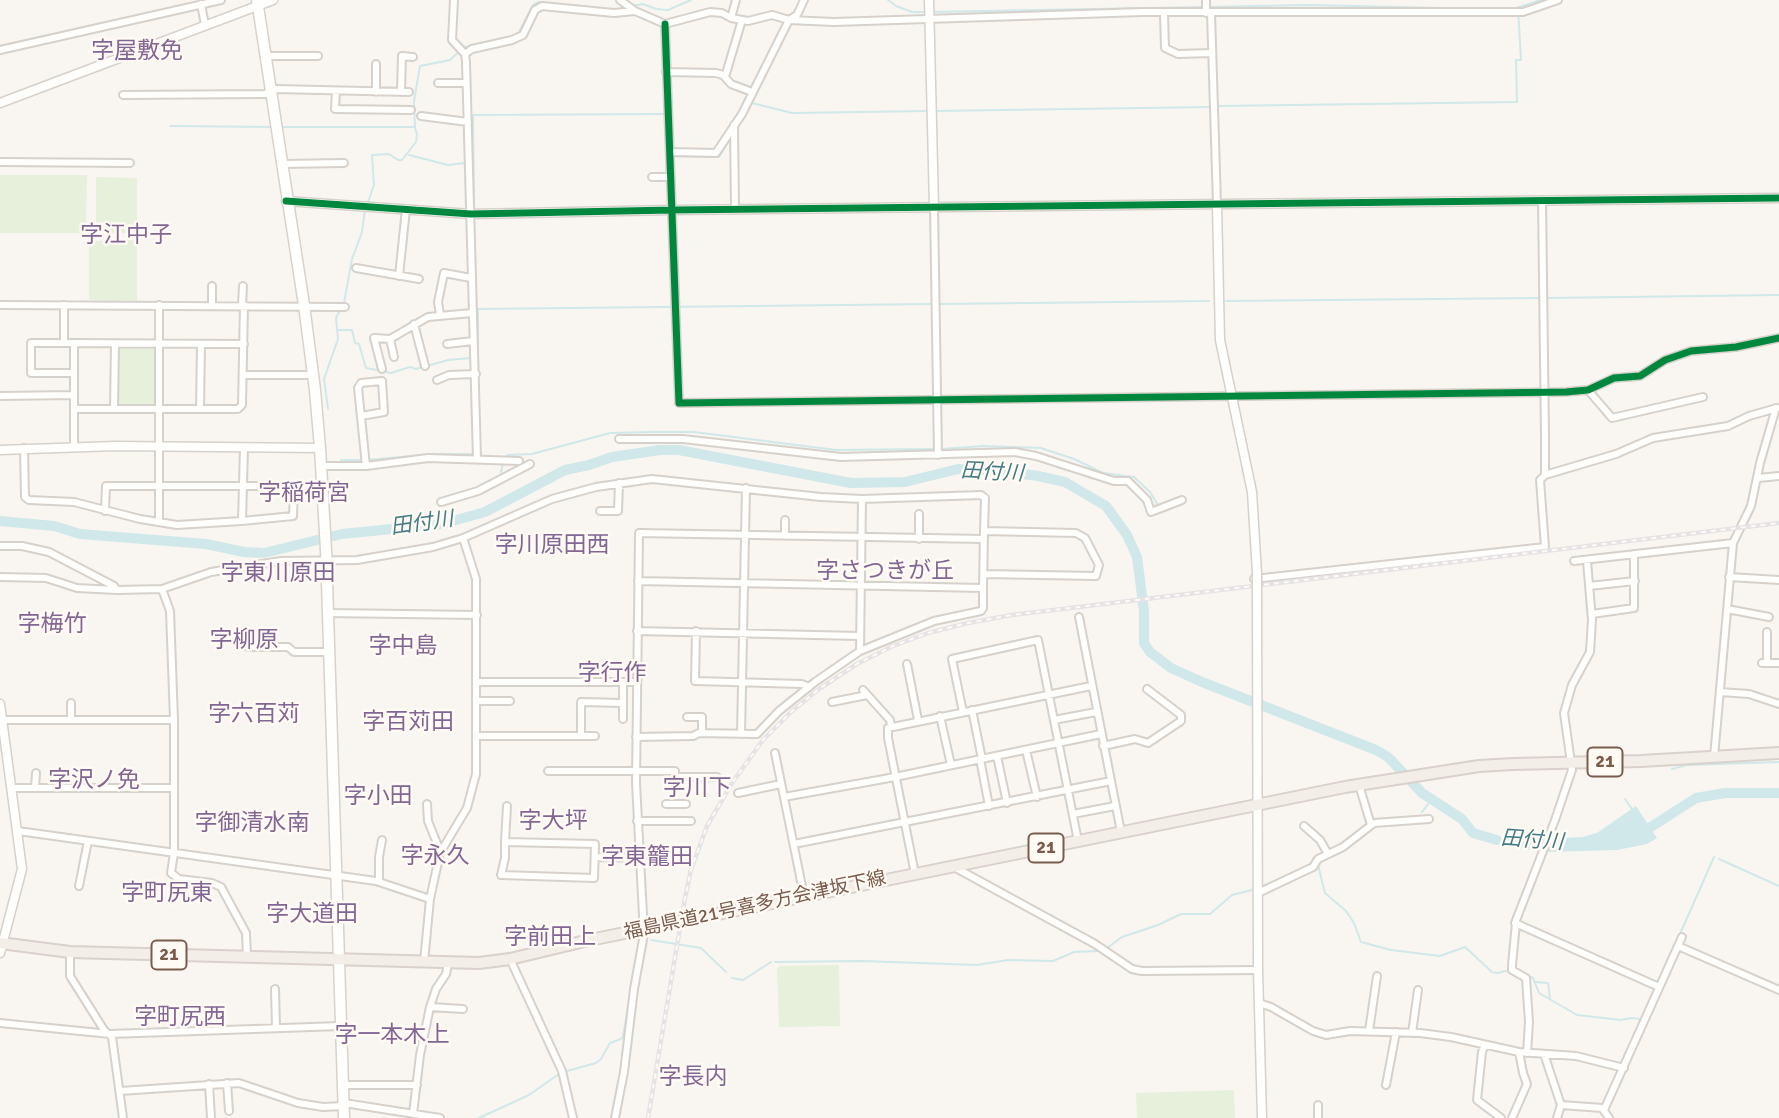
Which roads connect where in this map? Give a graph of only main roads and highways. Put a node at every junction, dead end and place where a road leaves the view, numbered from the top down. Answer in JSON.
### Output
{"nodes":[{"id":1,"x":258,"y":3,"type":"edge"},
{"id":2,"x":1779,"y":753,"type":"edge"},
{"id":3,"x":1,"y":946,"type":"edge"},
{"id":4,"x":338,"y":960,"type":"junction"},
{"id":5,"x":344,"y":1118,"type":"edge"}],
"edges":[{"from":1,"to":4,"type":"main road"},
{"from":2,"to":4,"type":"main road","name":"福島県道21号喜多方会津坂下線","number":"21"},
{"from":3,"to":4,"type":"main road","name":"福島県道21号喜多方会津坂下線","number":"21"},
{"from":4,"to":5,"type":"main road"}]}
